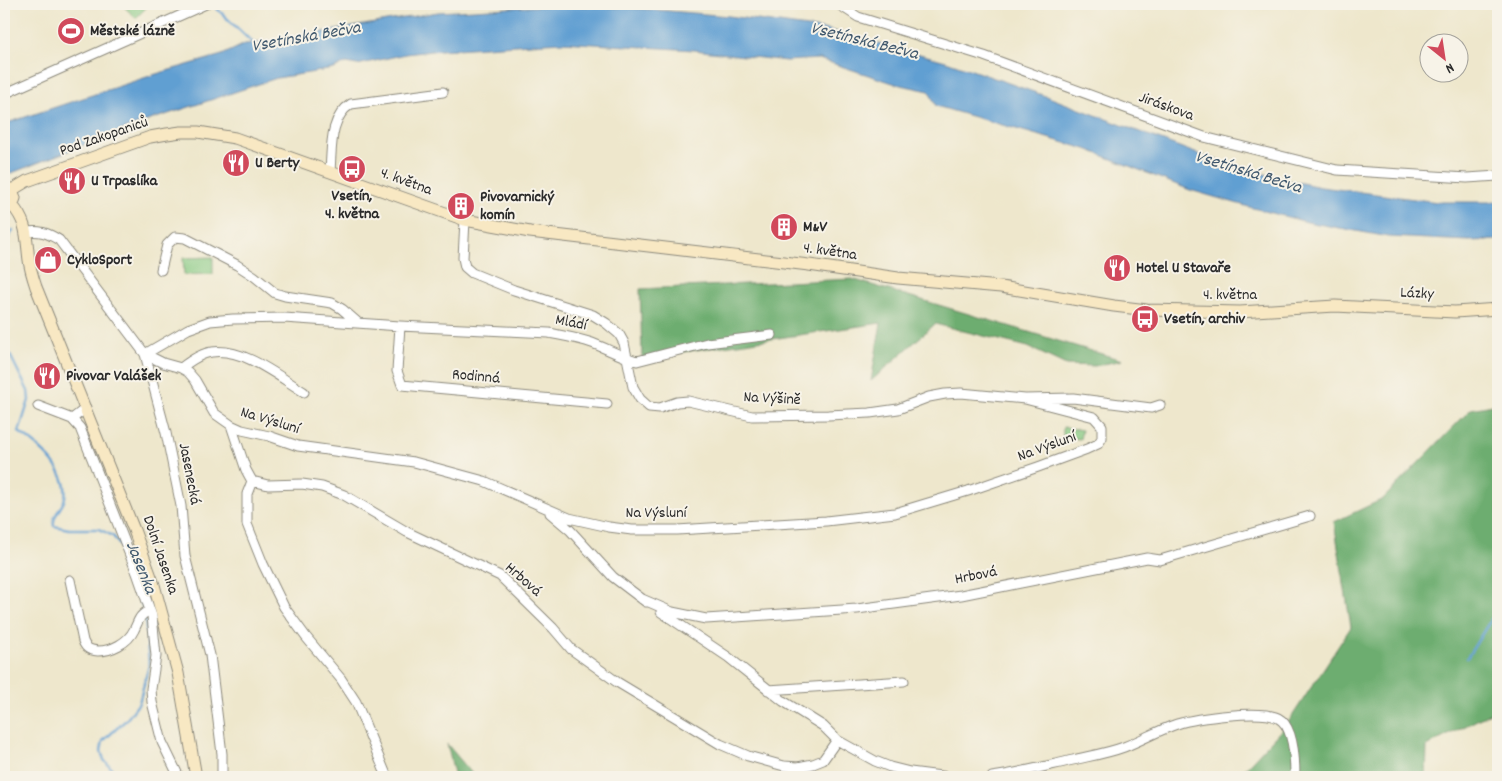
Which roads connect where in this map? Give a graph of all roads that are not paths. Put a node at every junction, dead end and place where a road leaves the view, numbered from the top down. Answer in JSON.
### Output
{"nodes":[{"id":1,"x":205,"y":4,"type":"edge"},
{"id":2,"x":838,"y":4,"type":"edge"},
{"id":3,"x":443,"y":92,"type":"dead end"},
{"id":4,"x":4,"y":94,"type":"edge"},
{"id":5,"x":211,"y":133,"type":"joint"},
{"id":6,"x":330,"y":171,"type":"junction"},
{"id":7,"x":1498,"y":176,"type":"edge"},
{"id":8,"x":8,"y":188,"type":"edge"},
{"id":9,"x":8,"y":207,"type":"edge"},
{"id":10,"x":465,"y":220,"type":"junction"},
{"id":11,"x":26,"y":232,"type":"junction"},
{"id":12,"x":161,"y":270,"type":"dead end"},
{"id":13,"x":1335,"y":306,"type":"joint"},
{"id":14,"x":1498,"y":309,"type":"edge"},
{"id":15,"x":358,"y":322,"type":"junction"},
{"id":16,"x":400,"y":326,"type":"junction"},
{"id":17,"x":772,"y":335,"type":"dead end"},
{"id":18,"x":145,"y":354,"type":"junction"},
{"id":19,"x":626,"y":358,"type":"junction"},
{"id":20,"x":181,"y":368,"type":"junction"},
{"id":21,"x":304,"y":392,"type":"dead end"},
{"id":22,"x":1025,"y":399,"type":"junction"},
{"id":23,"x":607,"y":404,"type":"dead end"},
{"id":24,"x":1160,"y":405,"type":"dead end"},
{"id":25,"x":38,"y":406,"type":"dead end"},
{"id":26,"x":86,"y":408,"type":"junction"},
{"id":27,"x":72,"y":419,"type":"junction"},
{"id":28,"x":231,"y":425,"type":"junction"},
{"id":29,"x":252,"y":481,"type":"junction"},
{"id":30,"x":546,"y":509,"type":"junction"},
{"id":31,"x":1310,"y":516,"type":"dead end"},
{"id":32,"x":70,"y":580,"type":"dead end"},
{"id":33,"x":642,"y":599,"type":"junction"},
{"id":34,"x":146,"y":612,"type":"junction"},
{"id":35,"x":904,"y":681,"type":"dead end"},
{"id":36,"x":768,"y":690,"type":"junction"},
{"id":37,"x":837,"y":740,"type":"junction"},
{"id":38,"x":179,"y":777,"type":"edge"},
{"id":39,"x":196,"y":777,"type":"edge"},
{"id":40,"x":222,"y":777,"type":"edge"},
{"id":41,"x":387,"y":777,"type":"edge"},
{"id":42,"x":949,"y":777,"type":"edge"},
{"id":43,"x":992,"y":777,"type":"edge"},
{"id":44,"x":1295,"y":777,"type":"edge"}],
"edges":[{"from":1,"to":4,"type":"street"},
{"from":2,"to":7,"type":"street","name":"Jiráskova"},
{"from":3,"to":6,"type":"street"},
{"from":5,"to":6,"type":"street","name":"4. května"},
{"from":5,"to":8,"type":"street","name":"Pod Zakopaniců"},
{"from":6,"to":10,"type":"street","name":"4. května"},
{"from":8,"to":9,"type":"street"},
{"from":9,"to":11,"type":"street","name":"Dolní Jasenka"},
{"from":10,"to":13,"type":"street","name":"4. května"},
{"from":10,"to":19,"type":"street","name":"Na Výšině"},
{"from":11,"to":18,"type":"street","name":"Jasenecká"},
{"from":11,"to":26,"type":"street","name":"Dolní Jasenka"},
{"from":12,"to":15,"type":"street"},
{"from":13,"to":14,"type":"street","name":"Lázky"},
{"from":15,"to":16,"type":"street","name":"Mládí"},
{"from":15,"to":18,"type":"street","name":"Mládí"},
{"from":16,"to":19,"type":"street","name":"Mládí"},
{"from":16,"to":23,"type":"street","name":"Rodinná"},
{"from":17,"to":19,"type":"street","name":"Mládí"},
{"from":18,"to":20,"type":"street","name":"Na Výsluní"},
{"from":18,"to":40,"type":"street","name":"Jasenecká"},
{"from":19,"to":22,"type":"street","name":"Na Výšině"},
{"from":20,"to":21,"type":"street"},
{"from":20,"to":28,"type":"street","name":"Na Výsluní"},
{"from":22,"to":24,"type":"street","name":"Na Výšině"},
{"from":22,"to":30,"type":"street","name":"Na Výsluní"},
{"from":25,"to":27,"type":"street"},
{"from":26,"to":27,"type":"street"},
{"from":26,"to":39,"type":"street","name":"Dolní Jasenka"},
{"from":27,"to":34,"type":"street","name":"Dolní Jasenka"},
{"from":28,"to":29,"type":"street"},
{"from":28,"to":30,"type":"street","name":"Na Výsluní"},
{"from":29,"to":37,"type":"street","name":"Hrbová"},
{"from":29,"to":41,"type":"street"},
{"from":30,"to":33,"type":"street","name":"Hrbová"},
{"from":31,"to":33,"type":"street","name":"Hrbová"},
{"from":32,"to":34,"type":"street"},
{"from":33,"to":36,"type":"street","name":"Hrbová"},
{"from":34,"to":38,"type":"street","name":"Dolní Jasenka"},
{"from":35,"to":36,"type":"street"},
{"from":36,"to":37,"type":"street","name":"Hrbová"},
{"from":37,"to":42,"type":"street","name":"Hrbová"},
{"from":43,"to":44,"type":"street"}]}
